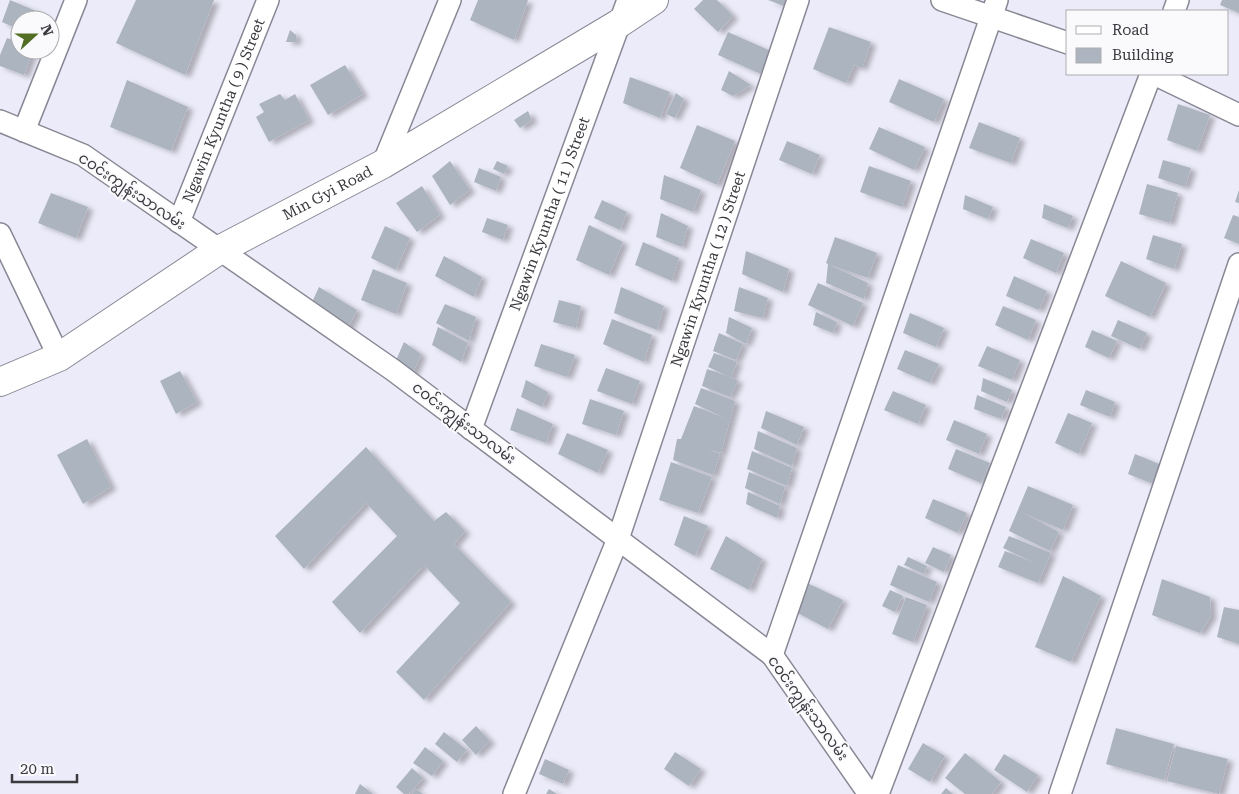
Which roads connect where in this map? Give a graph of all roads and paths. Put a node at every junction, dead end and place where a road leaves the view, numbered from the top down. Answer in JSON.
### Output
{"nodes":[{"id":1,"x":76,"y":0,"type":"edge"},
{"id":2,"x":268,"y":0,"type":"edge"},
{"id":3,"x":450,"y":0,"type":"edge"},
{"id":4,"x":654,"y":0,"type":"edge"},
{"id":5,"x":798,"y":0,"type":"edge"},
{"id":6,"x":942,"y":0,"type":"edge"},
{"id":7,"x":994,"y":8,"type":"edge"},
{"id":8,"x":623,"y":12,"type":"edge"},
{"id":9,"x":1066,"y":42,"type":"edge"},
{"id":10,"x":1152,"y":75,"type":"edge"},
{"id":11,"x":1154,"y":75,"type":"edge"},
{"id":12,"x":1239,"y":116,"type":"edge"},
{"id":13,"x":0,"y":121,"type":"edge"},
{"id":14,"x":24,"y":131,"type":"junction"},
{"id":15,"x":383,"y":164,"type":"junction"},
{"id":16,"x":179,"y":222,"type":"junction"},
{"id":17,"x":0,"y":234,"type":"edge"},
{"id":18,"x":219,"y":250,"type":"junction"},
{"id":19,"x":1239,"y":264,"type":"edge"},
{"id":20,"x":59,"y":357,"type":"junction"},
{"id":21,"x":0,"y":382,"type":"edge"},
{"id":22,"x":471,"y":429,"type":"junction"},
{"id":23,"x":618,"y":539,"type":"junction"},
{"id":24,"x":772,"y":655,"type":"junction"},
{"id":25,"x":514,"y":794,"type":"edge"},
{"id":26,"x":869,"y":794,"type":"edge"},
{"id":27,"x":878,"y":794,"type":"edge"},
{"id":28,"x":1060,"y":794,"type":"edge"}],
"edges":[{"from":1,"to":14,"type":"street"},
{"from":2,"to":16,"type":"street","name":"Ngawin Kyuntha ( 9 ) Street"},
{"from":3,"to":15,"type":"street"},
{"from":4,"to":8,"type":"main road","name":"Min Gyi Road"},
{"from":5,"to":23,"type":"street","name":"Ngawin Kyuntha ( 12 ) Street"},
{"from":6,"to":7,"type":"street"},
{"from":7,"to":9,"type":"street"},
{"from":7,"to":24,"type":"street"},
{"from":8,"to":15,"type":"main road","name":"Min Gyi Road"},
{"from":8,"to":22,"type":"street","name":"Ngawin Kyuntha ( 11 ) Street"},
{"from":10,"to":27,"type":"street"},
{"from":11,"to":12,"type":"street"},
{"from":13,"to":14,"type":"street","name":"ငဝင်းကျွန်းသာလမ်း"},
{"from":14,"to":16,"type":"street","name":"ငဝင်းကျွန်းသာလမ်း"},
{"from":15,"to":18,"type":"main road","name":"Min Gyi Road"},
{"from":16,"to":18,"type":"street","name":"ငဝင်းကျွန်းသာလမ်း"},
{"from":17,"to":20,"type":"street"},
{"from":18,"to":20,"type":"main road","name":"Min Gyi Road"},
{"from":18,"to":22,"type":"street","name":"ငဝင်းကျွန်းသာလမ်း"},
{"from":19,"to":28,"type":"street"},
{"from":20,"to":21,"type":"main road","name":"Min Gyi Road"},
{"from":22,"to":23,"type":"street","name":"ငဝင်းကျွန်းသာလမ်း"},
{"from":23,"to":24,"type":"street","name":"ငဝင်းကျွန်းသာလမ်း"},
{"from":23,"to":25,"type":"street","name":"Ngawin Kyuntha ( 12 ) Street"},
{"from":24,"to":26,"type":"street","name":"ငဝင်းကျွန်းသာလမ်း"}]}
